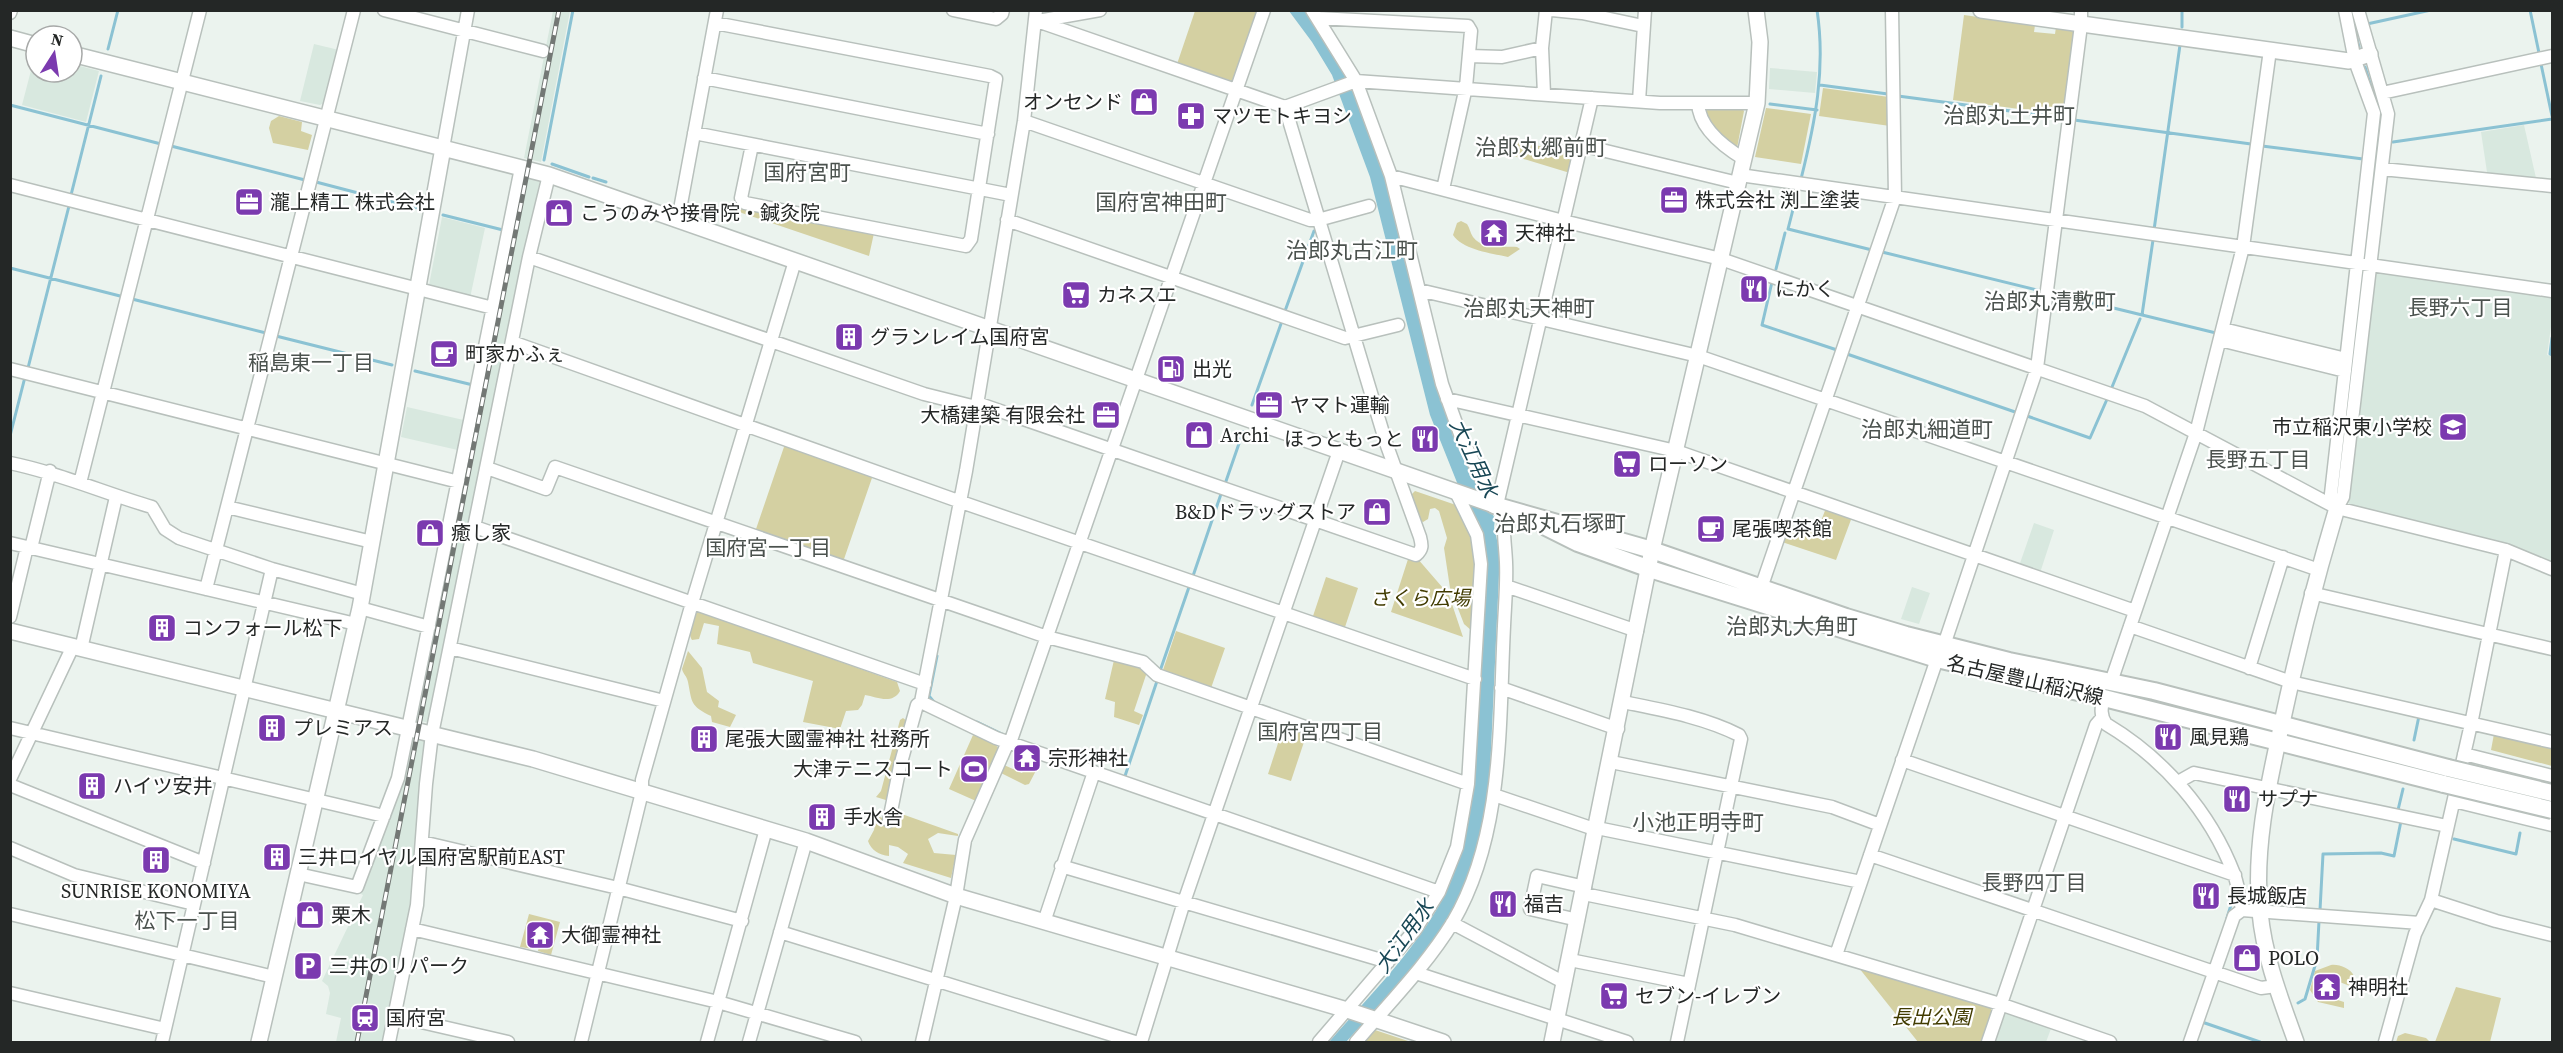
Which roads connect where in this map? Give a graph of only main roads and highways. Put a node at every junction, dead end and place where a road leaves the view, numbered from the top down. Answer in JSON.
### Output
{"nodes":[{"id":1,"x":1940,"y":652,"type":"junction"},
{"id":2,"x":2108,"y":690,"type":"junction"},
{"id":3,"x":2446,"y":776,"type":"junction"},
{"id":4,"x":2553,"y":793,"type":"edge"},
{"id":5,"x":2553,"y":810,"type":"edge"}],
"edges":[{"from":1,"to":1,"type":"main road","name":"名古屋豊山稲沢線"},
{"from":1,"to":2,"type":"main road","name":"名古屋豊山稲沢線"},
{"from":2,"to":3,"type":"main road","name":"名古屋豊山稲沢線"},
{"from":2,"to":3,"type":"main road","name":"名古屋豊山稲沢線"},
{"from":3,"to":4,"type":"main road","name":"名古屋豊山稲沢線","bridge":true},
{"from":3,"to":5,"type":"main road","name":"名古屋豊山稲沢線","bridge":true}]}
